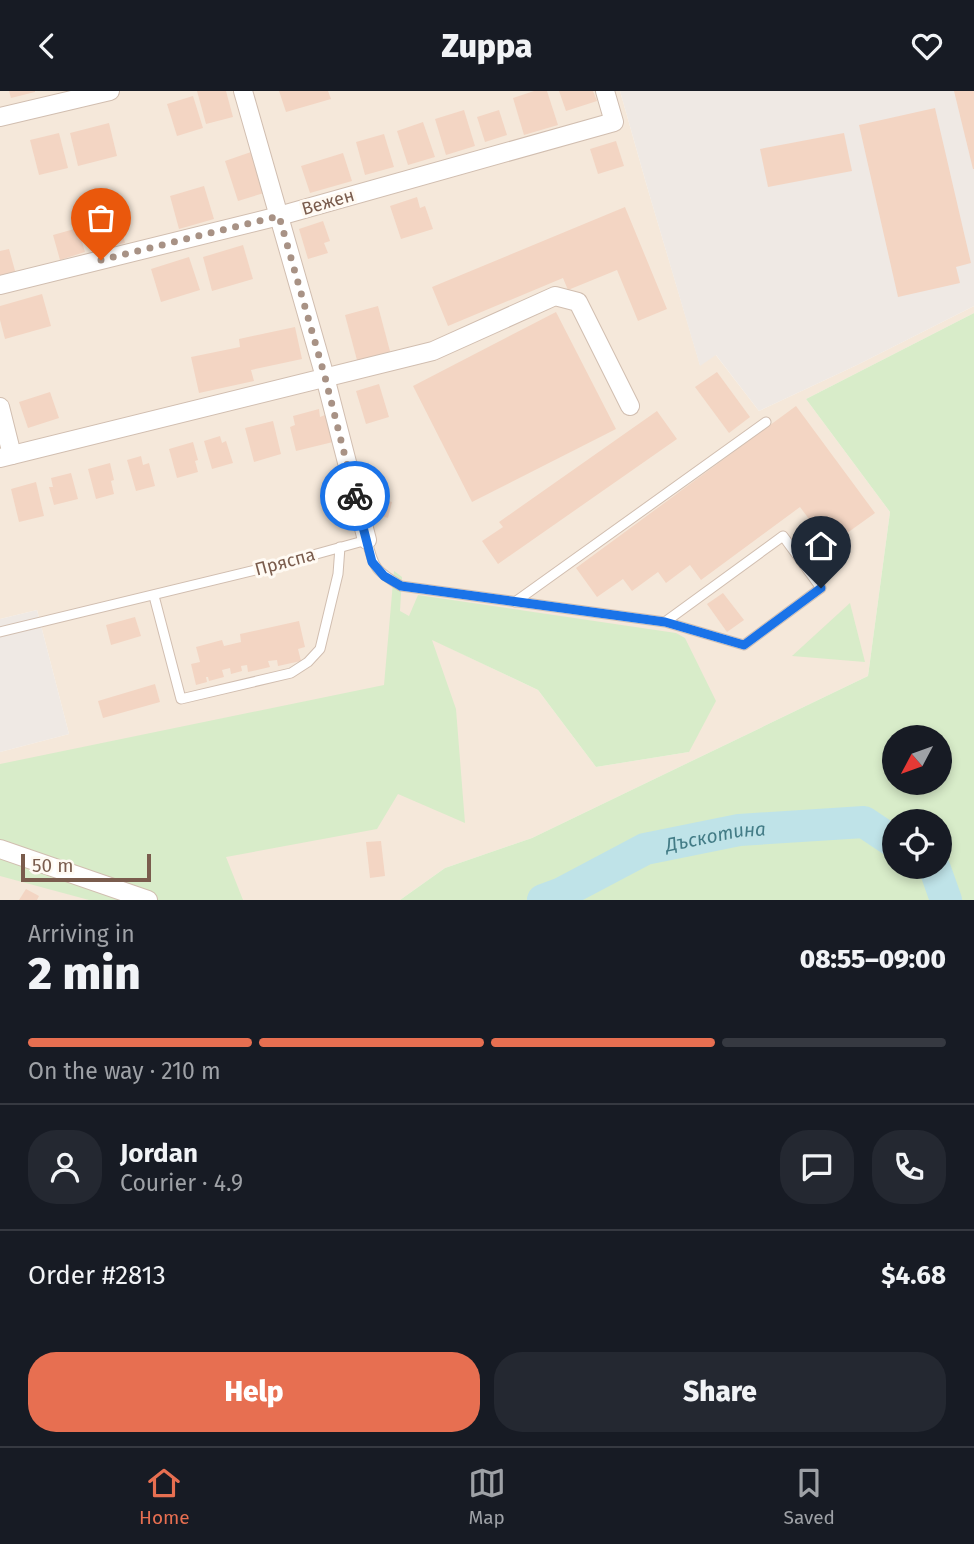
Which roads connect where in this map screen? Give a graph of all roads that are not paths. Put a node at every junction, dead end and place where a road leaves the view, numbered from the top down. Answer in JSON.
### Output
{"nodes":[{"id":1,"x":110,"y":91,"type":"edge"},
{"id":2,"x":243,"y":91,"type":"edge"},
{"id":3,"x":605,"y":91,"type":"edge"},
{"id":4,"x":0,"y":117,"type":"edge"},
{"id":5,"x":279,"y":216,"type":"junction"},
{"id":6,"x":0,"y":285,"type":"edge"},
{"id":7,"x":325,"y":377,"type":"junction"},
{"id":8,"x":631,"y":406,"type":"dead end"},
{"id":9,"x":0,"y":407,"type":"edge"},
{"id":10,"x":765,"y":422,"type":"dead end"},
{"id":11,"x":6,"y":456,"type":"edge"},
{"id":12,"x":367,"y":540,"type":"junction"},
{"id":13,"x":340,"y":547,"type":"junction"},
{"id":14,"x":154,"y":596,"type":"junction"},
{"id":15,"x":515,"y":601,"type":"junction"},
{"id":16,"x":665,"y":622,"type":"junction"},
{"id":17,"x":0,"y":632,"type":"edge"},
{"id":18,"x":0,"y":849,"type":"edge"},
{"id":19,"x":148,"y":900,"type":"edge"}],
"edges":[{"from":1,"to":4,"type":"street"},
{"from":2,"to":5,"type":"street"},
{"from":3,"to":5,"type":"street","name":"Вежен"},
{"from":5,"to":6,"type":"street","name":"Вежен"},
{"from":5,"to":7,"type":"street"},
{"from":7,"to":8,"type":"street"},
{"from":7,"to":11,"type":"street"},
{"from":7,"to":12,"type":"street"},
{"from":9,"to":11,"type":"street"},
{"from":10,"to":15,"type":"lane"},
{"from":12,"to":13,"type":"lane","name":"Пряспа"},
{"from":12,"to":15,"type":"lane"},
{"from":13,"to":14,"type":"lane","name":"Пряспа"},
{"from":13,"to":14,"type":"lane"},
{"from":14,"to":17,"type":"lane","name":"Пряспа"},
{"from":15,"to":16,"type":"lane"},
{"from":16,"to":16,"type":"lane"},
{"from":18,"to":19,"type":"street"}]}
